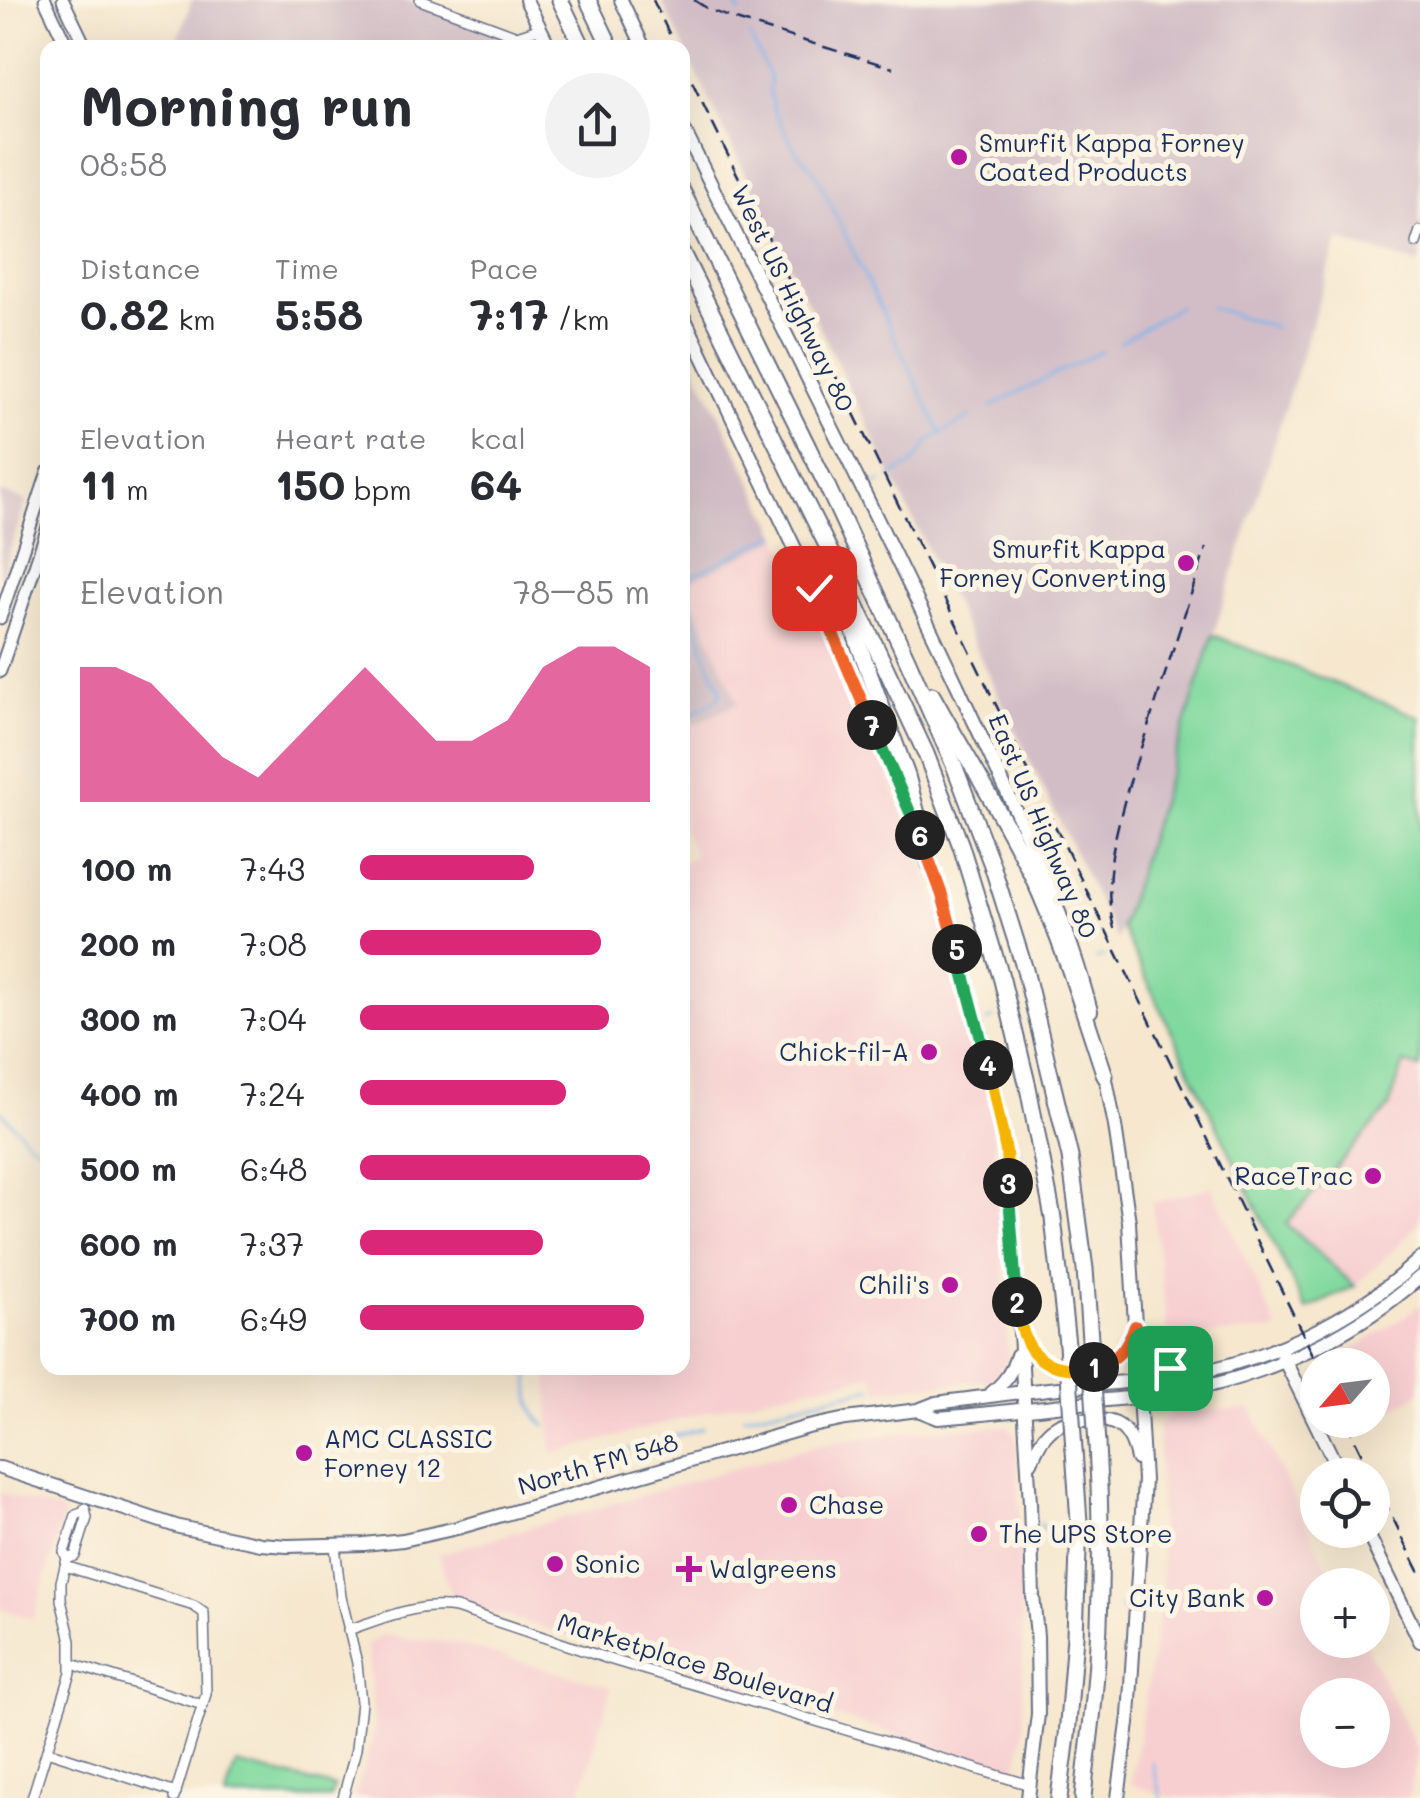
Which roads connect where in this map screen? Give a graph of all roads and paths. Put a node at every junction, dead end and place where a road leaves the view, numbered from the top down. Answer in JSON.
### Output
{"nodes":[{"id":1,"x":45,"y":0,"type":"edge"},
{"id":2,"x":63,"y":0,"type":"edge"},
{"id":3,"x":420,"y":0,"type":"edge"},
{"id":4,"x":526,"y":0,"type":"edge"},
{"id":5,"x":560,"y":0,"type":"edge"},
{"id":6,"x":588,"y":0,"type":"edge"},
{"id":7,"x":620,"y":0,"type":"edge"},
{"id":8,"x":540,"y":28,"type":"junction"},
{"id":9,"x":64,"y":40,"type":"edge"},
{"id":10,"x":82,"y":40,"type":"edge"},
{"id":11,"x":546,"y":40,"type":"edge"},
{"id":12,"x":579,"y":40,"type":"edge"},
{"id":13,"x":607,"y":40,"type":"edge"},
{"id":14,"x":640,"y":40,"type":"edge"},
{"id":15,"x":690,"y":142,"type":"edge"},
{"id":16,"x":690,"y":207,"type":"edge"},
{"id":17,"x":1420,"y":230,"type":"edge"},
{"id":18,"x":1416,"y":243,"type":"dead end"},
{"id":19,"x":690,"y":269,"type":"edge"},
{"id":20,"x":690,"y":330,"type":"edge"},
{"id":21,"x":862,"y":490,"type":"joint"},
{"id":22,"x":801,"y":492,"type":"junction"},
{"id":23,"x":40,"y":496,"type":"edge"},
{"id":24,"x":40,"y":551,"type":"edge"},
{"id":25,"x":0,"y":618,"type":"edge"},
{"id":26,"x":906,"y":659,"type":"junction"},
{"id":27,"x":0,"y":671,"type":"edge"},
{"id":28,"x":930,"y":864,"type":"junction"},
{"id":29,"x":1105,"y":1076,"type":"junction"},
{"id":30,"x":1420,"y":1260,"type":"edge"},
{"id":31,"x":1420,"y":1277,"type":"edge"},
{"id":32,"x":1019,"y":1323,"type":"junction"},
{"id":33,"x":1135,"y":1333,"type":"junction"},
{"id":34,"x":1020,"y":1343,"type":"junction"},
{"id":35,"x":1282,"y":1354,"type":"junction"},
{"id":36,"x":1196,"y":1372,"type":"junction"},
{"id":37,"x":1138,"y":1380,"type":"junction"},
{"id":38,"x":1023,"y":1392,"type":"junction"},
{"id":39,"x":988,"y":1396,"type":"junction"},
{"id":40,"x":1139,"y":1397,"type":"junction"},
{"id":41,"x":918,"y":1410,"type":"junction"},
{"id":42,"x":1024,"y":1410,"type":"junction"},
{"id":43,"x":1332,"y":1458,"type":"edge"},
{"id":44,"x":0,"y":1468,"type":"edge"},
{"id":45,"x":1028,"y":1468,"type":"junction"},
{"id":46,"x":1144,"y":1480,"type":"junction"},
{"id":47,"x":88,"y":1497,"type":"junction"},
{"id":48,"x":335,"y":1546,"type":"junction"},
{"id":49,"x":1375,"y":1548,"type":"edge"},
{"id":50,"x":66,"y":1563,"type":"junction"},
{"id":51,"x":348,"y":1630,"type":"junction"},
{"id":52,"x":1420,"y":1641,"type":"edge"},
{"id":53,"x":72,"y":1664,"type":"junction"},
{"id":54,"x":203,"y":1705,"type":"junction"},
{"id":55,"x":47,"y":1751,"type":"junction"},
{"id":56,"x":1029,"y":1792,"type":"edge"},
{"id":57,"x":175,"y":1795,"type":"edge"},
{"id":58,"x":32,"y":1798,"type":"edge"},
{"id":59,"x":343,"y":1798,"type":"edge"},
{"id":60,"x":1059,"y":1798,"type":"edge"},
{"id":61,"x":1083,"y":1798,"type":"edge"},
{"id":62,"x":1118,"y":1798,"type":"edge"}],
"edges":[{"from":1,"to":9,"type":"street"},
{"from":2,"to":10,"type":"street"},
{"from":3,"to":8,"type":"street"},
{"from":4,"to":8,"type":"main road"},
{"from":5,"to":12,"type":"highway"},
{"from":6,"to":13,"type":"highway"},
{"from":7,"to":14,"type":"main road"},
{"from":8,"to":11,"type":"main road"},
{"from":15,"to":21,"type":"main road","name":"West US Highway 80"},
{"from":16,"to":26,"type":"highway"},
{"from":17,"to":18,"type":"street"},
{"from":19,"to":22,"type":"highway"},
{"from":20,"to":28,"type":"main road"},
{"from":21,"to":29,"type":"main road","name":"East US Highway 80"},
{"from":22,"to":28,"type":"highway"},
{"from":22,"to":60,"type":"highway","bridge":true},
{"from":23,"to":25,"type":"street"},
{"from":24,"to":27,"type":"street"},
{"from":26,"to":29,"type":"highway"},
{"from":26,"to":61,"type":"highway","bridge":true},
{"from":28,"to":32,"type":"main road"},
{"from":29,"to":33,"type":"main road","name":"East US Highway 80"},
{"from":30,"to":35,"type":"main road","name":"North FM 548"},
{"from":31,"to":35,"type":"main road","name":"North FM 548"},
{"from":32,"to":33,"type":"main road"},
{"from":32,"to":34,"type":"main road"},
{"from":33,"to":36,"type":"main road"},
{"from":33,"to":37,"type":"main road","name":"East US Highway 80"},
{"from":34,"to":38,"type":"main road"},
{"from":34,"to":39,"type":"main road"},
{"from":35,"to":36,"type":"main road","name":"North FM 548"},
{"from":35,"to":40,"type":"main road","name":"North FM 548"},
{"from":35,"to":43,"type":"main road"},
{"from":36,"to":37,"type":"main road","name":"North FM 548"},
{"from":37,"to":38,"type":"main road","name":"North FM 548"},
{"from":37,"to":40,"type":"main road","name":"East US Highway 80"},
{"from":38,"to":39,"type":"main road","name":"North FM 548"},
{"from":38,"to":42,"type":"main road"},
{"from":39,"to":41,"type":"main road","name":"North FM 548"},
{"from":40,"to":42,"type":"main road","name":"North FM 548"},
{"from":40,"to":46,"type":"main road","name":"East US Highway 80"},
{"from":41,"to":42,"type":"main road","name":"North FM 548"},
{"from":41,"to":48,"type":"main road","name":"North FM 548"},
{"from":42,"to":45,"type":"main road"},
{"from":44,"to":47,"type":"main road","name":"North FM 548"},
{"from":45,"to":46,"type":"main road"},
{"from":45,"to":56,"type":"main road"},
{"from":46,"to":62,"type":"main road","name":"East US Highway 80"},
{"from":47,"to":48,"type":"main road","name":"North FM 548"},
{"from":47,"to":50,"type":"street"},
{"from":48,"to":51,"type":"street"},
{"from":49,"to":52,"type":"main road"},
{"from":50,"to":53,"type":"street"},
{"from":50,"to":54,"type":"street"},
{"from":51,"to":56,"type":"street","name":"Marketplace Boulevard"},
{"from":51,"to":59,"type":"street"},
{"from":53,"to":54,"type":"street"},
{"from":53,"to":55,"type":"street"},
{"from":54,"to":57,"type":"street"},
{"from":55,"to":57,"type":"street"},
{"from":55,"to":58,"type":"street"}]}
